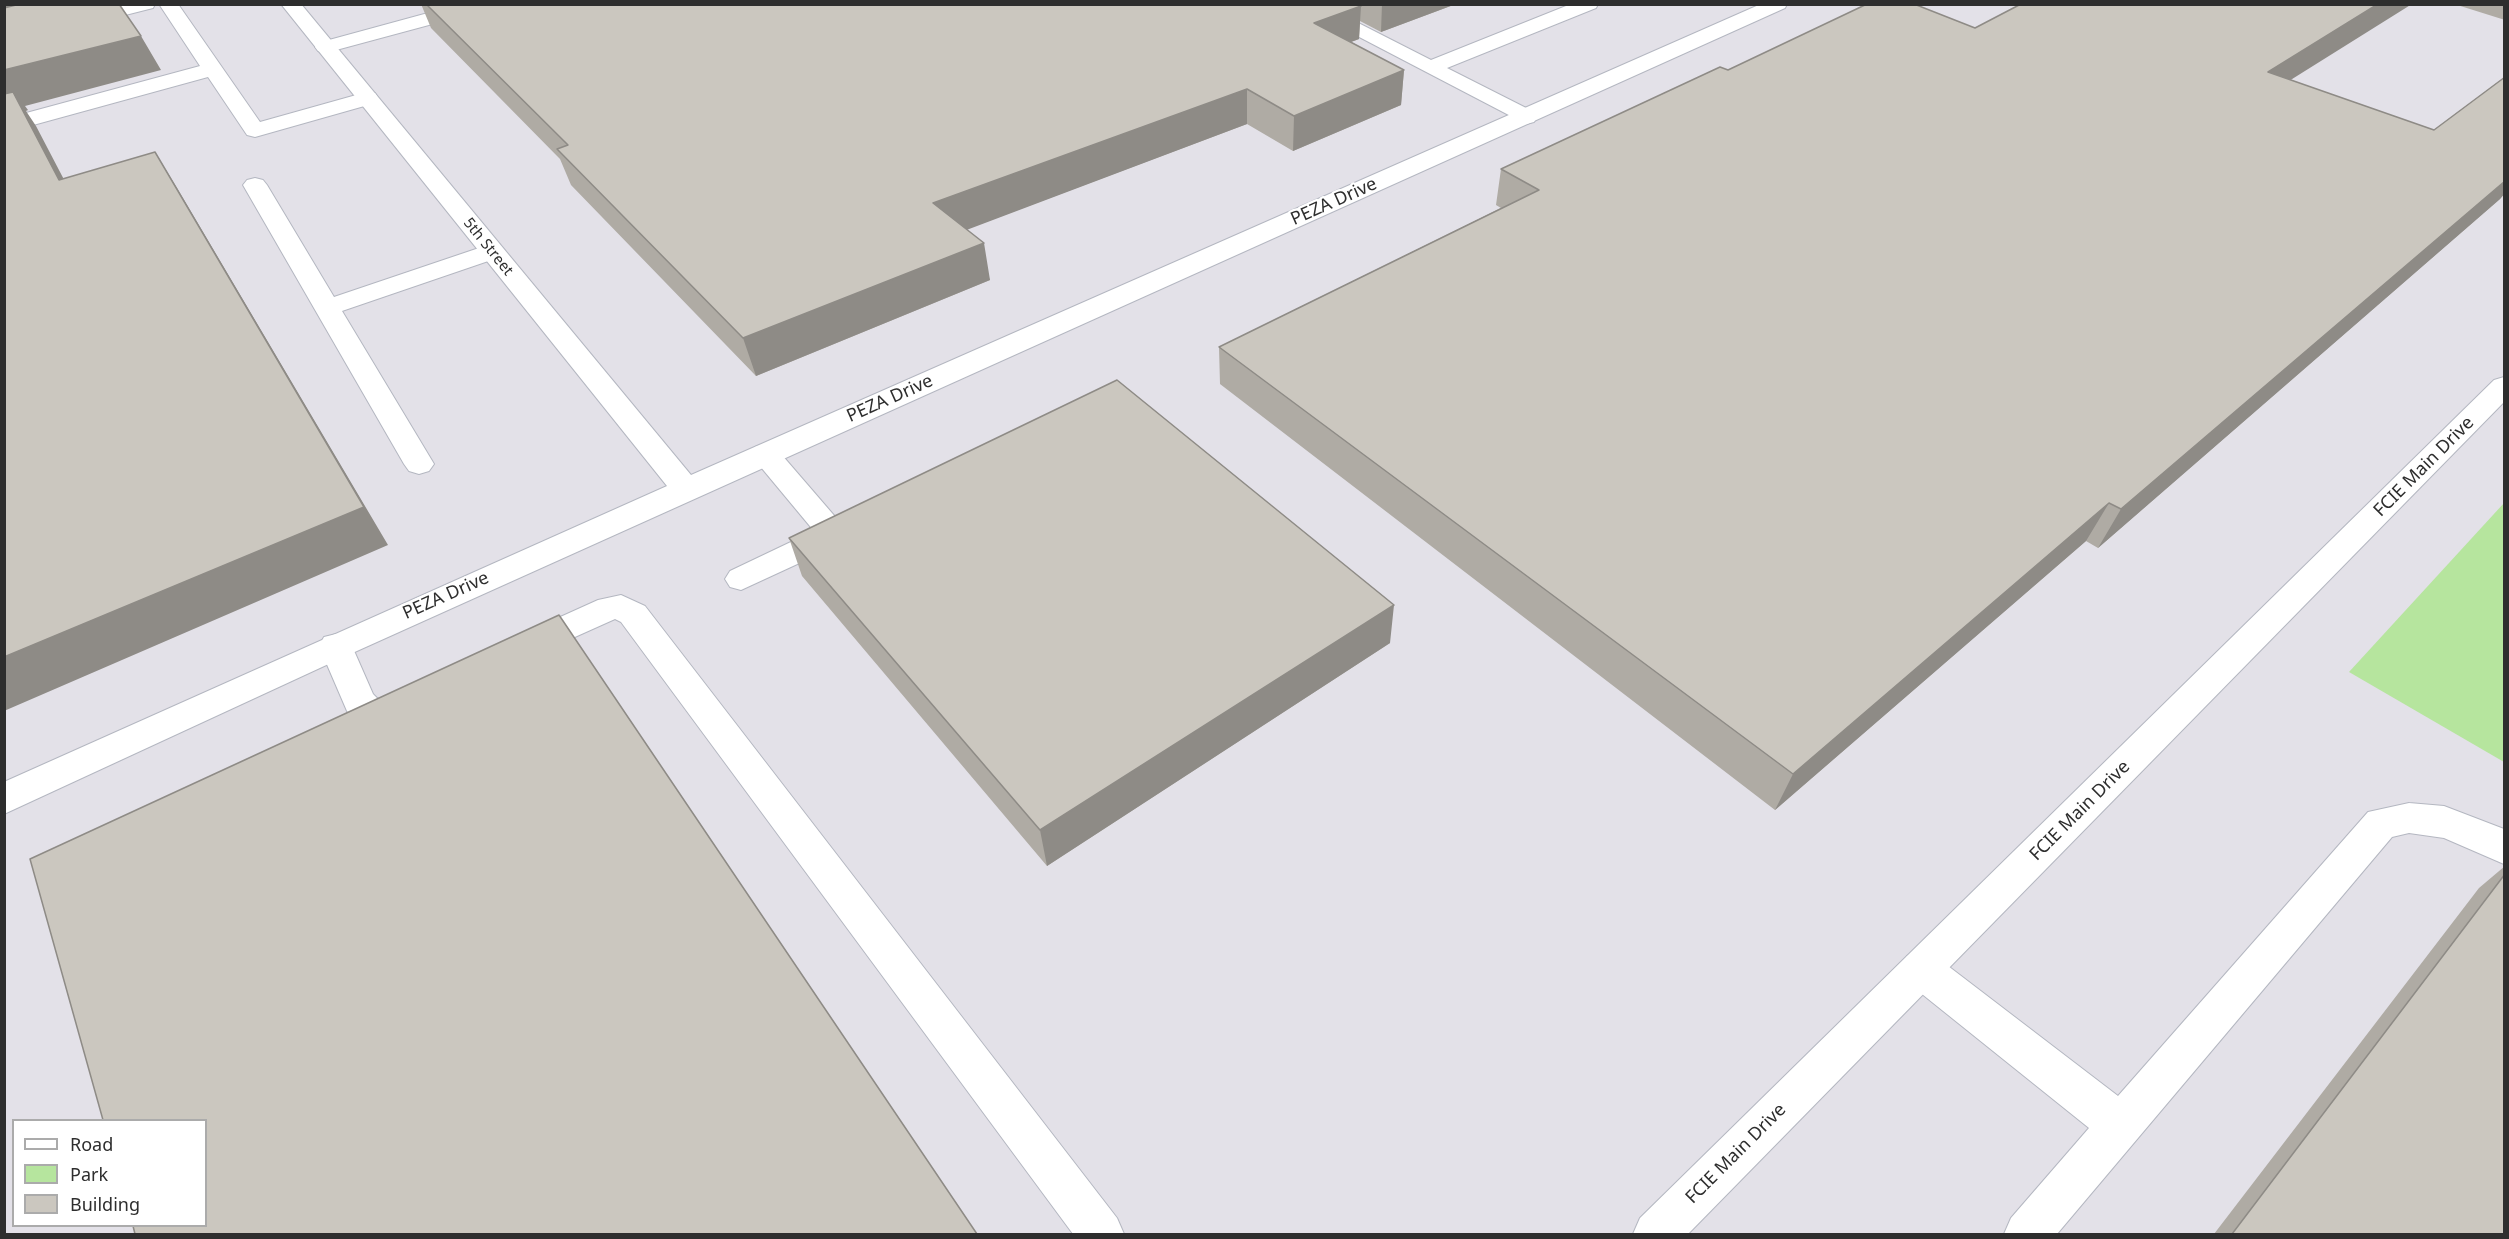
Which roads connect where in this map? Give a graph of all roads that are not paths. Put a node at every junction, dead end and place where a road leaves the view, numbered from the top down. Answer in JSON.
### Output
{"nodes":[{"id":1,"x":147,"y":4,"type":"edge"},
{"id":2,"x":168,"y":4,"type":"edge"},
{"id":3,"x":290,"y":4,"type":"edge"},
{"id":4,"x":484,"y":4,"type":"edge"},
{"id":5,"x":1305,"y":4,"type":"edge"},
{"id":6,"x":1589,"y":4,"type":"edge"},
{"id":7,"x":1778,"y":4,"type":"edge"},
{"id":8,"x":59,"y":25,"type":"edge"},
{"id":9,"x":325,"y":47,"type":"junction"},
{"id":10,"x":1430,"y":68,"type":"junction"},
{"id":11,"x":213,"y":69,"type":"junction"},
{"id":12,"x":367,"y":98,"type":"junction"},
{"id":13,"x":1526,"y":117,"type":"junction"},
{"id":14,"x":4,"y":126,"type":"edge"},
{"id":15,"x":255,"y":185,"type":"dead end"},
{"id":16,"x":491,"y":252,"type":"junction"},
{"id":17,"x":327,"y":308,"type":"junction"},
{"id":18,"x":2505,"y":386,"type":"edge"},
{"id":19,"x":765,"y":454,"type":"junction"},
{"id":20,"x":419,"y":464,"type":"dead end"},
{"id":21,"x":686,"y":489,"type":"junction"},
{"id":22,"x":741,"y":579,"type":"dead end"},
{"id":23,"x":336,"y":646,"type":"junction"},
{"id":24,"x":502,"y":658,"type":"edge"},
{"id":25,"x":438,"y":689,"type":"edge"},
{"id":26,"x":4,"y":799,"type":"edge"},
{"id":27,"x":2505,"y":848,"type":"edge"},
{"id":28,"x":1921,"y":969,"type":"junction"},
{"id":29,"x":2121,"y":1126,"type":"junction"},
{"id":30,"x":1101,"y":1234,"type":"edge"},
{"id":31,"x":1656,"y":1234,"type":"edge"},
{"id":32,"x":2027,"y":1234,"type":"edge"}],
"edges":[{"from":1,"to":8,"type":"street"},
{"from":2,"to":11,"type":"street"},
{"from":3,"to":9,"type":"street","name":"5th Street"},
{"from":4,"to":9,"type":"street"},
{"from":5,"to":10,"type":"street"},
{"from":6,"to":10,"type":"street"},
{"from":7,"to":13,"type":"street","name":"PEZA Drive"},
{"from":9,"to":12,"type":"street","name":"5th Street"},
{"from":10,"to":13,"type":"street"},
{"from":11,"to":12,"type":"street"},
{"from":11,"to":14,"type":"street"},
{"from":12,"to":16,"type":"street","name":"5th Street"},
{"from":13,"to":19,"type":"street","name":"PEZA Drive"},
{"from":15,"to":17,"type":"street"},
{"from":16,"to":17,"type":"street"},
{"from":16,"to":21,"type":"street","name":"5th Street"},
{"from":17,"to":20,"type":"street"},
{"from":18,"to":28,"type":"street","name":"FCIE Main Drive"},
{"from":19,"to":21,"type":"street","name":"PEZA Drive"},
{"from":19,"to":22,"type":"street"},
{"from":21,"to":23,"type":"street","name":"PEZA Drive"},
{"from":23,"to":25,"type":"street"},
{"from":23,"to":26,"type":"street","name":"PEZA Drive"},
{"from":24,"to":30,"type":"street"},
{"from":27,"to":29,"type":"street"},
{"from":28,"to":29,"type":"street"},
{"from":28,"to":31,"type":"street","name":"FCIE Main Drive"},
{"from":29,"to":32,"type":"street"}]}
